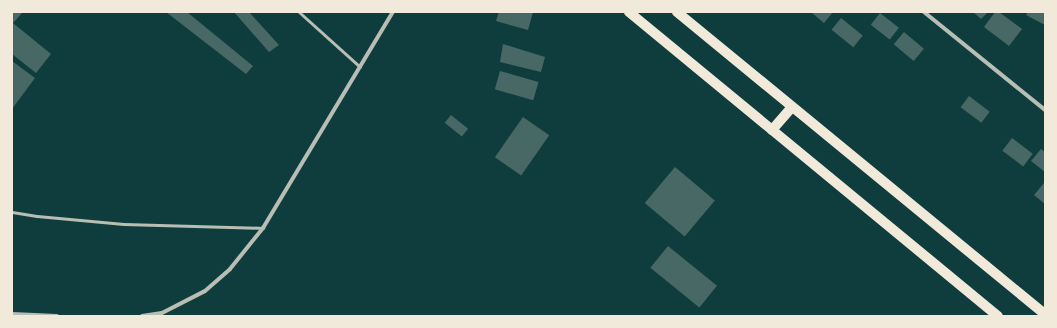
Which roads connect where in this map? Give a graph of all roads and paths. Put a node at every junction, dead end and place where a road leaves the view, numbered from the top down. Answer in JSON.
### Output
{"nodes":[{"id":1,"x":300,"y":12,"type":"edge"},
{"id":2,"x":393,"y":12,"type":"edge"},
{"id":3,"x":630,"y":12,"type":"edge"},
{"id":4,"x":677,"y":12,"type":"edge"},
{"id":5,"x":924,"y":12,"type":"edge"},
{"id":6,"x":360,"y":67,"type":"junction"},
{"id":7,"x":792,"y":107,"type":"junction"},
{"id":8,"x":1045,"y":110,"type":"edge"},
{"id":9,"x":772,"y":130,"type":"junction"},
{"id":10,"x":12,"y":212,"type":"edge"},
{"id":11,"x":263,"y":228,"type":"junction"},
{"id":12,"x":12,"y":314,"type":"edge"},
{"id":13,"x":1045,"y":314,"type":"edge"},
{"id":14,"x":57,"y":316,"type":"edge"},
{"id":15,"x":142,"y":316,"type":"edge"},
{"id":16,"x":998,"y":316,"type":"edge"}],
"edges":[{"from":1,"to":6,"type":"lane"},
{"from":2,"to":6,"type":"street"},
{"from":3,"to":9,"type":"main road"},
{"from":4,"to":7,"type":"main road"},
{"from":5,"to":8,"type":"street"},
{"from":6,"to":11,"type":"street"},
{"from":7,"to":9,"type":"main road"},
{"from":7,"to":13,"type":"main road"},
{"from":9,"to":16,"type":"main road"},
{"from":10,"to":11,"type":"lane"},
{"from":11,"to":15,"type":"street"},
{"from":12,"to":14,"type":"street"}]}
